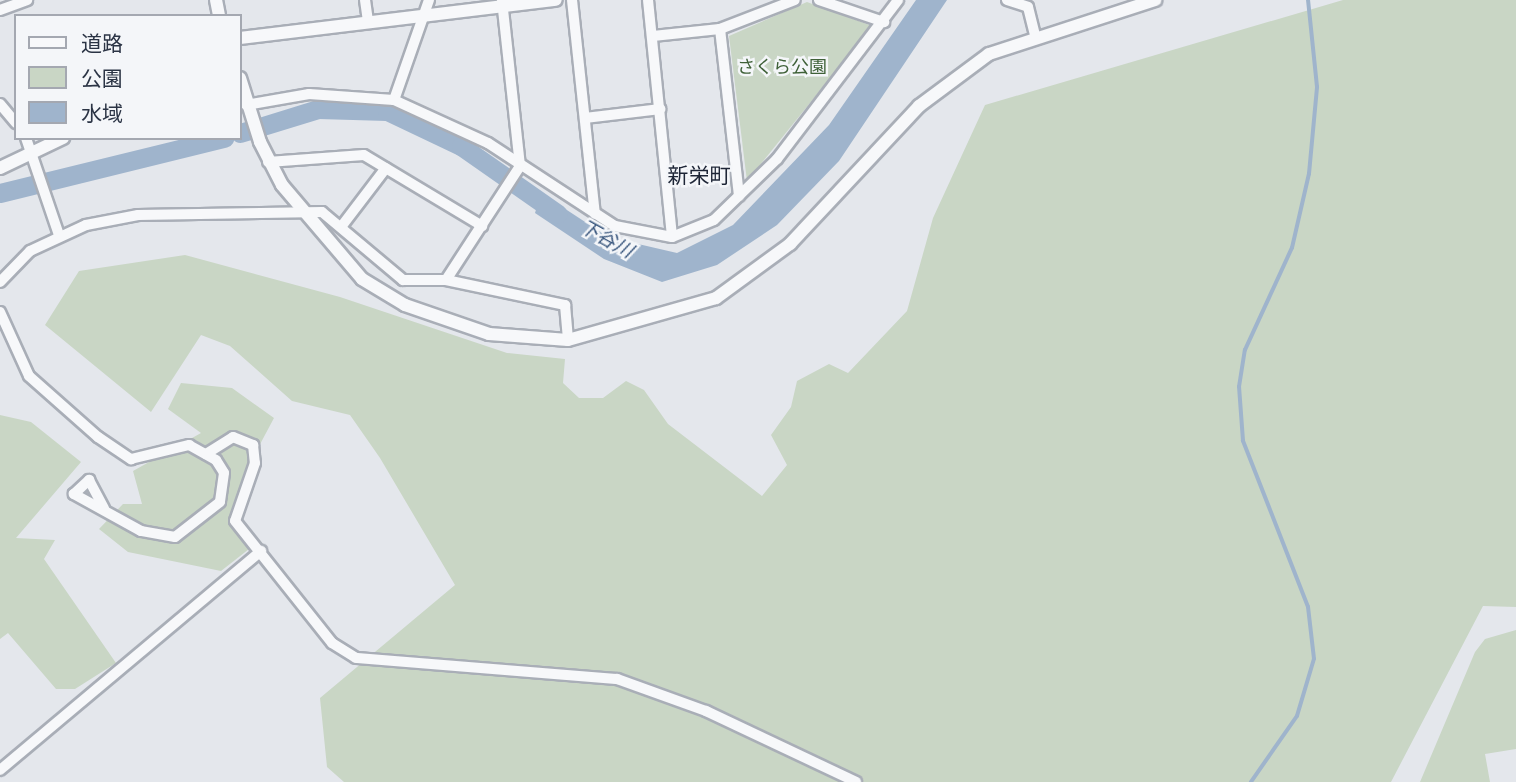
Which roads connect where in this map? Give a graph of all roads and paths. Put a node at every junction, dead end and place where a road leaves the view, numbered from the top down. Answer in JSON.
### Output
{"nodes":[{"id":1,"x":27,"y":0,"type":"edge"},
{"id":2,"x":365,"y":0,"type":"edge"},
{"id":3,"x":429,"y":0,"type":"edge"},
{"id":4,"x":556,"y":0,"type":"edge"},
{"id":5,"x":572,"y":0,"type":"edge"},
{"id":6,"x":648,"y":0,"type":"edge"},
{"id":7,"x":795,"y":0,"type":"edge"},
{"id":8,"x":819,"y":0,"type":"edge"},
{"id":9,"x":898,"y":0,"type":"edge"},
{"id":10,"x":1007,"y":0,"type":"edge"},
{"id":11,"x":1155,"y":0,"type":"edge"},
{"id":12,"x":500,"y":4,"type":"edge"},
{"id":13,"x":0,"y":10,"type":"edge"},
{"id":14,"x":422,"y":16,"type":"junction"},
{"id":15,"x":368,"y":21,"type":"junction"},
{"id":16,"x":884,"y":22,"type":"junction"},
{"id":17,"x":720,"y":29,"type":"junction"},
{"id":18,"x":653,"y":36,"type":"junction"},
{"id":19,"x":1035,"y":36,"type":"junction"},
{"id":20,"x":242,"y":38,"type":"edge"},
{"id":21,"x":242,"y":86,"type":"edge"},
{"id":22,"x":394,"y":100,"type":"junction"},
{"id":23,"x":0,"y":104,"type":"edge"},
{"id":24,"x":660,"y":109,"type":"junction"},
{"id":25,"x":248,"y":111,"type":"junction"},
{"id":26,"x":585,"y":118,"type":"junction"},
{"id":27,"x":14,"y":121,"type":"edge"},
{"id":28,"x":27,"y":140,"type":"edge"},
{"id":29,"x":61,"y":140,"type":"edge"},
{"id":30,"x":268,"y":162,"type":"junction"},
{"id":31,"x":34,"y":164,"type":"junction"},
{"id":32,"x":520,"y":166,"type":"junction"},
{"id":33,"x":0,"y":168,"type":"edge"},
{"id":34,"x":386,"y":168,"type":"junction"},
{"id":35,"x":739,"y":196,"type":"junction"},
{"id":36,"x":301,"y":212,"type":"junction"},
{"id":37,"x":595,"y":214,"type":"junction"},
{"id":38,"x":482,"y":226,"type":"junction"},
{"id":39,"x":341,"y":227,"type":"junction"},
{"id":40,"x":59,"y":235,"type":"junction"},
{"id":41,"x":672,"y":237,"type":"junction"},
{"id":42,"x":446,"y":280,"type":"junction"},
{"id":43,"x":0,"y":282,"type":"edge"},
{"id":44,"x":0,"y":312,"type":"edge"},
{"id":45,"x":568,"y":340,"type":"junction"},
{"id":46,"x":206,"y":454,"type":"junction"},
{"id":47,"x":104,"y":509,"type":"dead end"},
{"id":48,"x":261,"y":551,"type":"junction"},
{"id":49,"x":0,"y":770,"type":"edge"},
{"id":50,"x":856,"y":782,"type":"edge"}],
"edges":[{"from":1,"to":13,"type":"street"},
{"from":2,"to":15,"type":"street"},
{"from":3,"to":14,"type":"street"},
{"from":4,"to":12,"type":"street"},
{"from":5,"to":26,"type":"street"},
{"from":6,"to":18,"type":"street"},
{"from":7,"to":17,"type":"street"},
{"from":8,"to":16,"type":"street"},
{"from":9,"to":16,"type":"street"},
{"from":10,"to":19,"type":"street"},
{"from":11,"to":19,"type":"street"},
{"from":12,"to":14,"type":"street"},
{"from":12,"to":32,"type":"street"},
{"from":14,"to":15,"type":"street"},
{"from":14,"to":22,"type":"street"},
{"from":15,"to":20,"type":"street"},
{"from":16,"to":35,"type":"street"},
{"from":17,"to":18,"type":"street"},
{"from":17,"to":35,"type":"street"},
{"from":18,"to":24,"type":"street"},
{"from":19,"to":45,"type":"street"},
{"from":21,"to":25,"type":"street"},
{"from":22,"to":25,"type":"street"},
{"from":22,"to":32,"type":"street"},
{"from":23,"to":27,"type":"street"},
{"from":24,"to":26,"type":"street"},
{"from":24,"to":41,"type":"street"},
{"from":25,"to":30,"type":"street"},
{"from":26,"to":37,"type":"street"},
{"from":28,"to":31,"type":"street"},
{"from":29,"to":31,"type":"street"},
{"from":30,"to":34,"type":"street"},
{"from":30,"to":36,"type":"street"},
{"from":31,"to":33,"type":"street"},
{"from":31,"to":40,"type":"street"},
{"from":32,"to":37,"type":"street"},
{"from":32,"to":38,"type":"street"},
{"from":34,"to":38,"type":"street"},
{"from":34,"to":39,"type":"street"},
{"from":35,"to":41,"type":"street"},
{"from":36,"to":39,"type":"street"},
{"from":36,"to":40,"type":"street"},
{"from":36,"to":45,"type":"street"},
{"from":37,"to":41,"type":"street"},
{"from":38,"to":42,"type":"street"},
{"from":39,"to":42,"type":"street"},
{"from":40,"to":43,"type":"street"},
{"from":42,"to":45,"type":"street"},
{"from":44,"to":46,"type":"street"},
{"from":46,"to":47,"type":"street"},
{"from":46,"to":48,"type":"street"},
{"from":48,"to":49,"type":"street"},
{"from":48,"to":50,"type":"street"}]}
